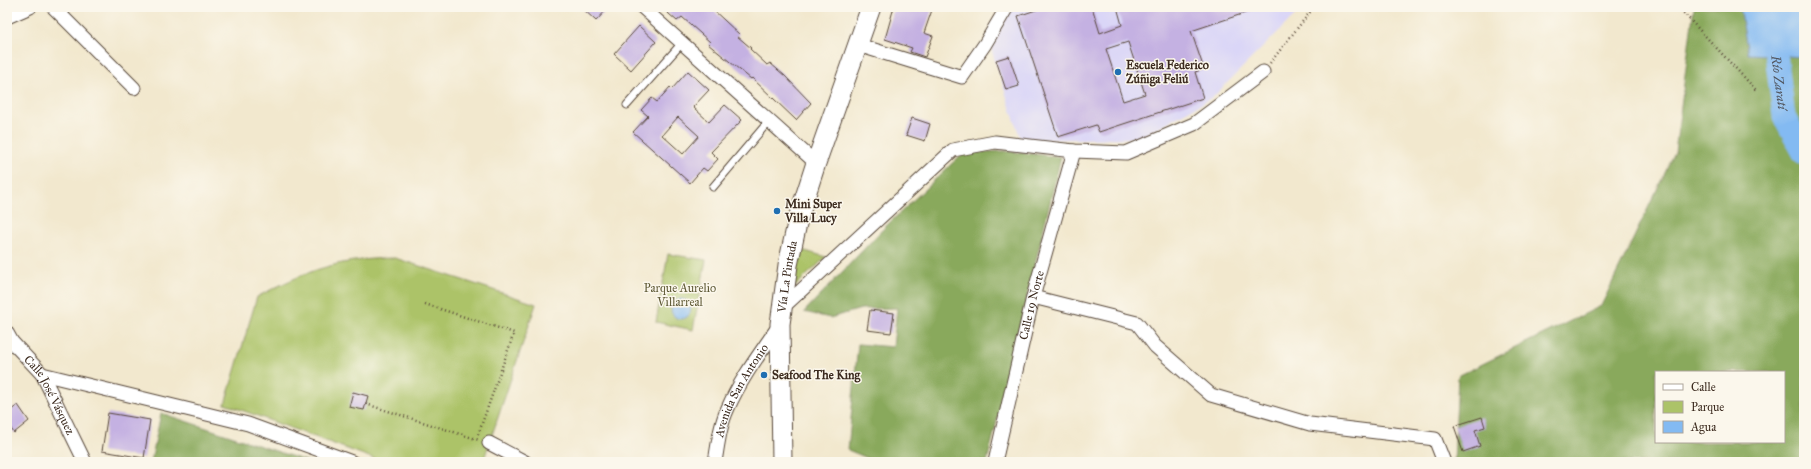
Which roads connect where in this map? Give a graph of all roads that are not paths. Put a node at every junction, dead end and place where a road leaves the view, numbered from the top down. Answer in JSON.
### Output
{"nodes":[{"id":1,"x":30,"y":7,"type":"edge"},
{"id":2,"x":53,"y":7,"type":"edge"},
{"id":3,"x":642,"y":7,"type":"edge"},
{"id":4,"x":871,"y":7,"type":"edge"},
{"id":5,"x":1007,"y":7,"type":"edge"},
{"id":6,"x":7,"y":17,"type":"edge"},
{"id":7,"x":682,"y":43,"type":"junction"},
{"id":8,"x":858,"y":45,"type":"junction"},
{"id":9,"x":1263,"y":72,"type":"road end"},
{"id":10,"x":134,"y":88,"type":"dead end"},
{"id":11,"x":627,"y":105,"type":"dead end"},
{"id":12,"x":769,"y":122,"type":"junction"},
{"id":13,"x":1074,"y":151,"type":"junction"},
{"id":14,"x":816,"y":163,"type":"junction"},
{"id":15,"x":713,"y":186,"type":"dead end"},
{"id":16,"x":1033,"y":297,"type":"junction"},
{"id":17,"x":781,"y":316,"type":"junction"},
{"id":18,"x":7,"y":333,"type":"edge"},
{"id":19,"x":42,"y":374,"type":"junction"},
{"id":20,"x":483,"y":441,"type":"road end"},
{"id":21,"x":85,"y":462,"type":"edge"},
{"id":22,"x":352,"y":462,"type":"edge"},
{"id":23,"x":525,"y":462,"type":"edge"},
{"id":24,"x":715,"y":462,"type":"edge"},
{"id":25,"x":782,"y":462,"type":"edge"},
{"id":26,"x":996,"y":462,"type":"edge"},
{"id":27,"x":1444,"y":462,"type":"edge"}],
"edges":[{"from":1,"to":6,"type":"street"},
{"from":2,"to":10,"type":"street"},
{"from":3,"to":7,"type":"street"},
{"from":4,"to":8,"type":"main road","name":"Vía La Pintada"},
{"from":5,"to":8,"type":"street"},
{"from":7,"to":11,"type":"lane"},
{"from":7,"to":12,"type":"street"},
{"from":8,"to":14,"type":"main road","name":"Vía La Pintada"},
{"from":9,"to":13,"type":"street","name":"Avenida San Antonio"},
{"from":12,"to":14,"type":"street"},
{"from":12,"to":15,"type":"lane"},
{"from":13,"to":16,"type":"street","name":"Calle 19 Norte"},
{"from":13,"to":17,"type":"street","name":"Avenida San Antonio"},
{"from":14,"to":17,"type":"main road","name":"Vía La Pintada"},
{"from":16,"to":26,"type":"street","name":"Calle 19 Norte"},
{"from":16,"to":27,"type":"street"},
{"from":17,"to":24,"type":"street","name":"Avenida San Antonio"},
{"from":17,"to":25,"type":"main road","name":"Vía La Pintada"},
{"from":18,"to":19,"type":"street","name":"Calle José Vásquez"},
{"from":19,"to":21,"type":"street","name":"Calle José Vásquez"},
{"from":19,"to":22,"type":"street"},
{"from":20,"to":23,"type":"street"}]}
